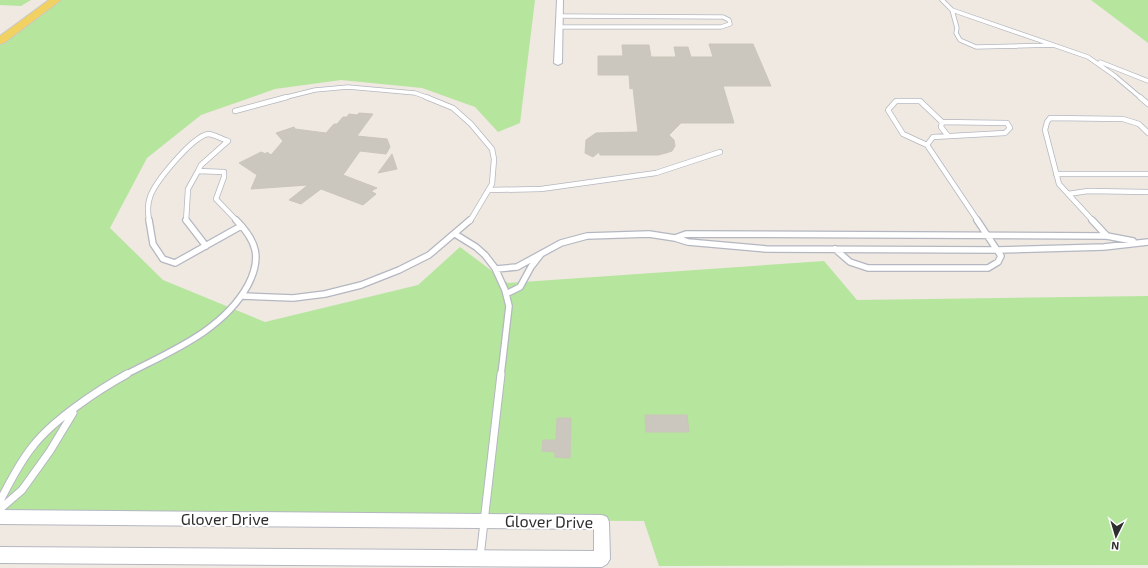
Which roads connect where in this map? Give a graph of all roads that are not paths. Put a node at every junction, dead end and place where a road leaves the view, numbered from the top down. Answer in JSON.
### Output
{"nodes":[{"id":1,"x":45,"y":0,"type":"edge"},
{"id":2,"x":56,"y":0,"type":"edge"},
{"id":3,"x":560,"y":0,"type":"edge"},
{"id":4,"x":942,"y":0,"type":"edge"},
{"id":5,"x":952,"y":10,"type":"junction"},
{"id":6,"x":560,"y":16,"type":"junction"},
{"id":7,"x":559,"y":27,"type":"junction"},
{"id":8,"x":0,"y":32,"type":"edge"},
{"id":9,"x":0,"y":41,"type":"edge"},
{"id":10,"x":1056,"y":45,"type":"junction"},
{"id":11,"x":1092,"y":60,"type":"junction"},
{"id":12,"x":558,"y":63,"type":"dead end"},
{"id":13,"x":1148,"y":81,"type":"edge"},
{"id":14,"x":1148,"y":104,"type":"edge"},
{"id":15,"x":235,"y":111,"type":"dead end"},
{"id":16,"x":942,"y":122,"type":"junction"},
{"id":17,"x":1148,"y":133,"type":"edge"},
{"id":18,"x":948,"y":136,"type":"junction"},
{"id":19,"x":927,"y":145,"type":"junction"},
{"id":20,"x":720,"y":152,"type":"dead end"},
{"id":21,"x":198,"y":171,"type":"junction"},
{"id":22,"x":1056,"y":174,"type":"junction"},
{"id":23,"x":1148,"y":174,"type":"edge"},
{"id":24,"x":490,"y":190,"type":"junction"},
{"id":25,"x":1148,"y":192,"type":"edge"},
{"id":26,"x":1068,"y":194,"type":"junction"},
{"id":27,"x":241,"y":226,"type":"junction"},
{"id":28,"x":455,"y":234,"type":"junction"},
{"id":29,"x":986,"y":235,"type":"junction"},
{"id":30,"x":1107,"y":236,"type":"junction"},
{"id":31,"x":675,"y":238,"type":"junction"},
{"id":32,"x":1138,"y":242,"type":"junction"},
{"id":33,"x":1148,"y":242,"type":"edge"},
{"id":34,"x":206,"y":246,"type":"junction"},
{"id":35,"x":835,"y":249,"type":"junction"},
{"id":36,"x":998,"y":250,"type":"junction"},
{"id":37,"x":543,"y":253,"type":"junction"},
{"id":38,"x":496,"y":269,"type":"junction"},
{"id":39,"x":506,"y":294,"type":"junction"},
{"id":40,"x":243,"y":296,"type":"junction"},
{"id":41,"x":75,"y":410,"type":"junction"},
{"id":42,"x":0,"y":501,"type":"edge"},
{"id":43,"x":0,"y":509,"type":"edge"},
{"id":44,"x":0,"y":517,"type":"edge"},
{"id":45,"x":484,"y":520,"type":"junction"},
{"id":46,"x":0,"y":555,"type":"edge"},
{"id":47,"x":480,"y":557,"type":"junction"},
{"id":48,"x":589,"y":563,"type":"edge"}],
"edges":[{"from":1,"to":8,"type":"main road"},
{"from":2,"to":9,"type":"main road"},
{"from":3,"to":6,"type":"street"},
{"from":4,"to":5,"type":"lane"},
{"from":5,"to":10,"type":"lane"},
{"from":5,"to":10,"type":"lane"},
{"from":6,"to":7,"type":"street"},
{"from":6,"to":7,"type":"lane"},
{"from":7,"to":12,"type":"street"},
{"from":10,"to":11,"type":"lane"},
{"from":11,"to":13,"type":"lane"},
{"from":11,"to":14,"type":"lane"},
{"from":15,"to":24,"type":"lane"},
{"from":16,"to":18,"type":"lane"},
{"from":16,"to":18,"type":"lane"},
{"from":16,"to":19,"type":"lane"},
{"from":17,"to":22,"type":"lane"},
{"from":18,"to":19,"type":"lane"},
{"from":19,"to":29,"type":"lane"},
{"from":20,"to":24,"type":"lane"},
{"from":21,"to":27,"type":"lane"},
{"from":21,"to":34,"type":"lane"},
{"from":21,"to":34,"type":"lane"},
{"from":22,"to":23,"type":"lane"},
{"from":22,"to":26,"type":"lane"},
{"from":24,"to":28,"type":"lane"},
{"from":25,"to":26,"type":"lane"},
{"from":26,"to":30,"type":"lane"},
{"from":27,"to":34,"type":"lane"},
{"from":27,"to":40,"type":"lane"},
{"from":28,"to":38,"type":"lane"},
{"from":28,"to":40,"type":"lane"},
{"from":29,"to":30,"type":"lane"},
{"from":29,"to":31,"type":"lane"},
{"from":29,"to":36,"type":"lane"},
{"from":30,"to":32,"type":"lane"},
{"from":31,"to":35,"type":"lane"},
{"from":31,"to":37,"type":"lane"},
{"from":32,"to":33,"type":"lane"},
{"from":32,"to":36,"type":"lane"},
{"from":35,"to":36,"type":"lane"},
{"from":35,"to":36,"type":"lane"},
{"from":37,"to":38,"type":"lane"},
{"from":37,"to":39,"type":"lane"},
{"from":38,"to":39,"type":"lane"},
{"from":39,"to":45,"type":"lane"},
{"from":40,"to":41,"type":"lane"},
{"from":41,"to":42,"type":"lane"},
{"from":41,"to":43,"type":"lane"},
{"from":44,"to":45,"type":"street","name":"Glover Drive"},
{"from":45,"to":47,"type":"lane"},
{"from":45,"to":48,"type":"street","name":"Glover Drive"},
{"from":46,"to":47,"type":"street","name":"Glover Drive"},
{"from":47,"to":48,"type":"street","name":"Glover Drive"}]}
